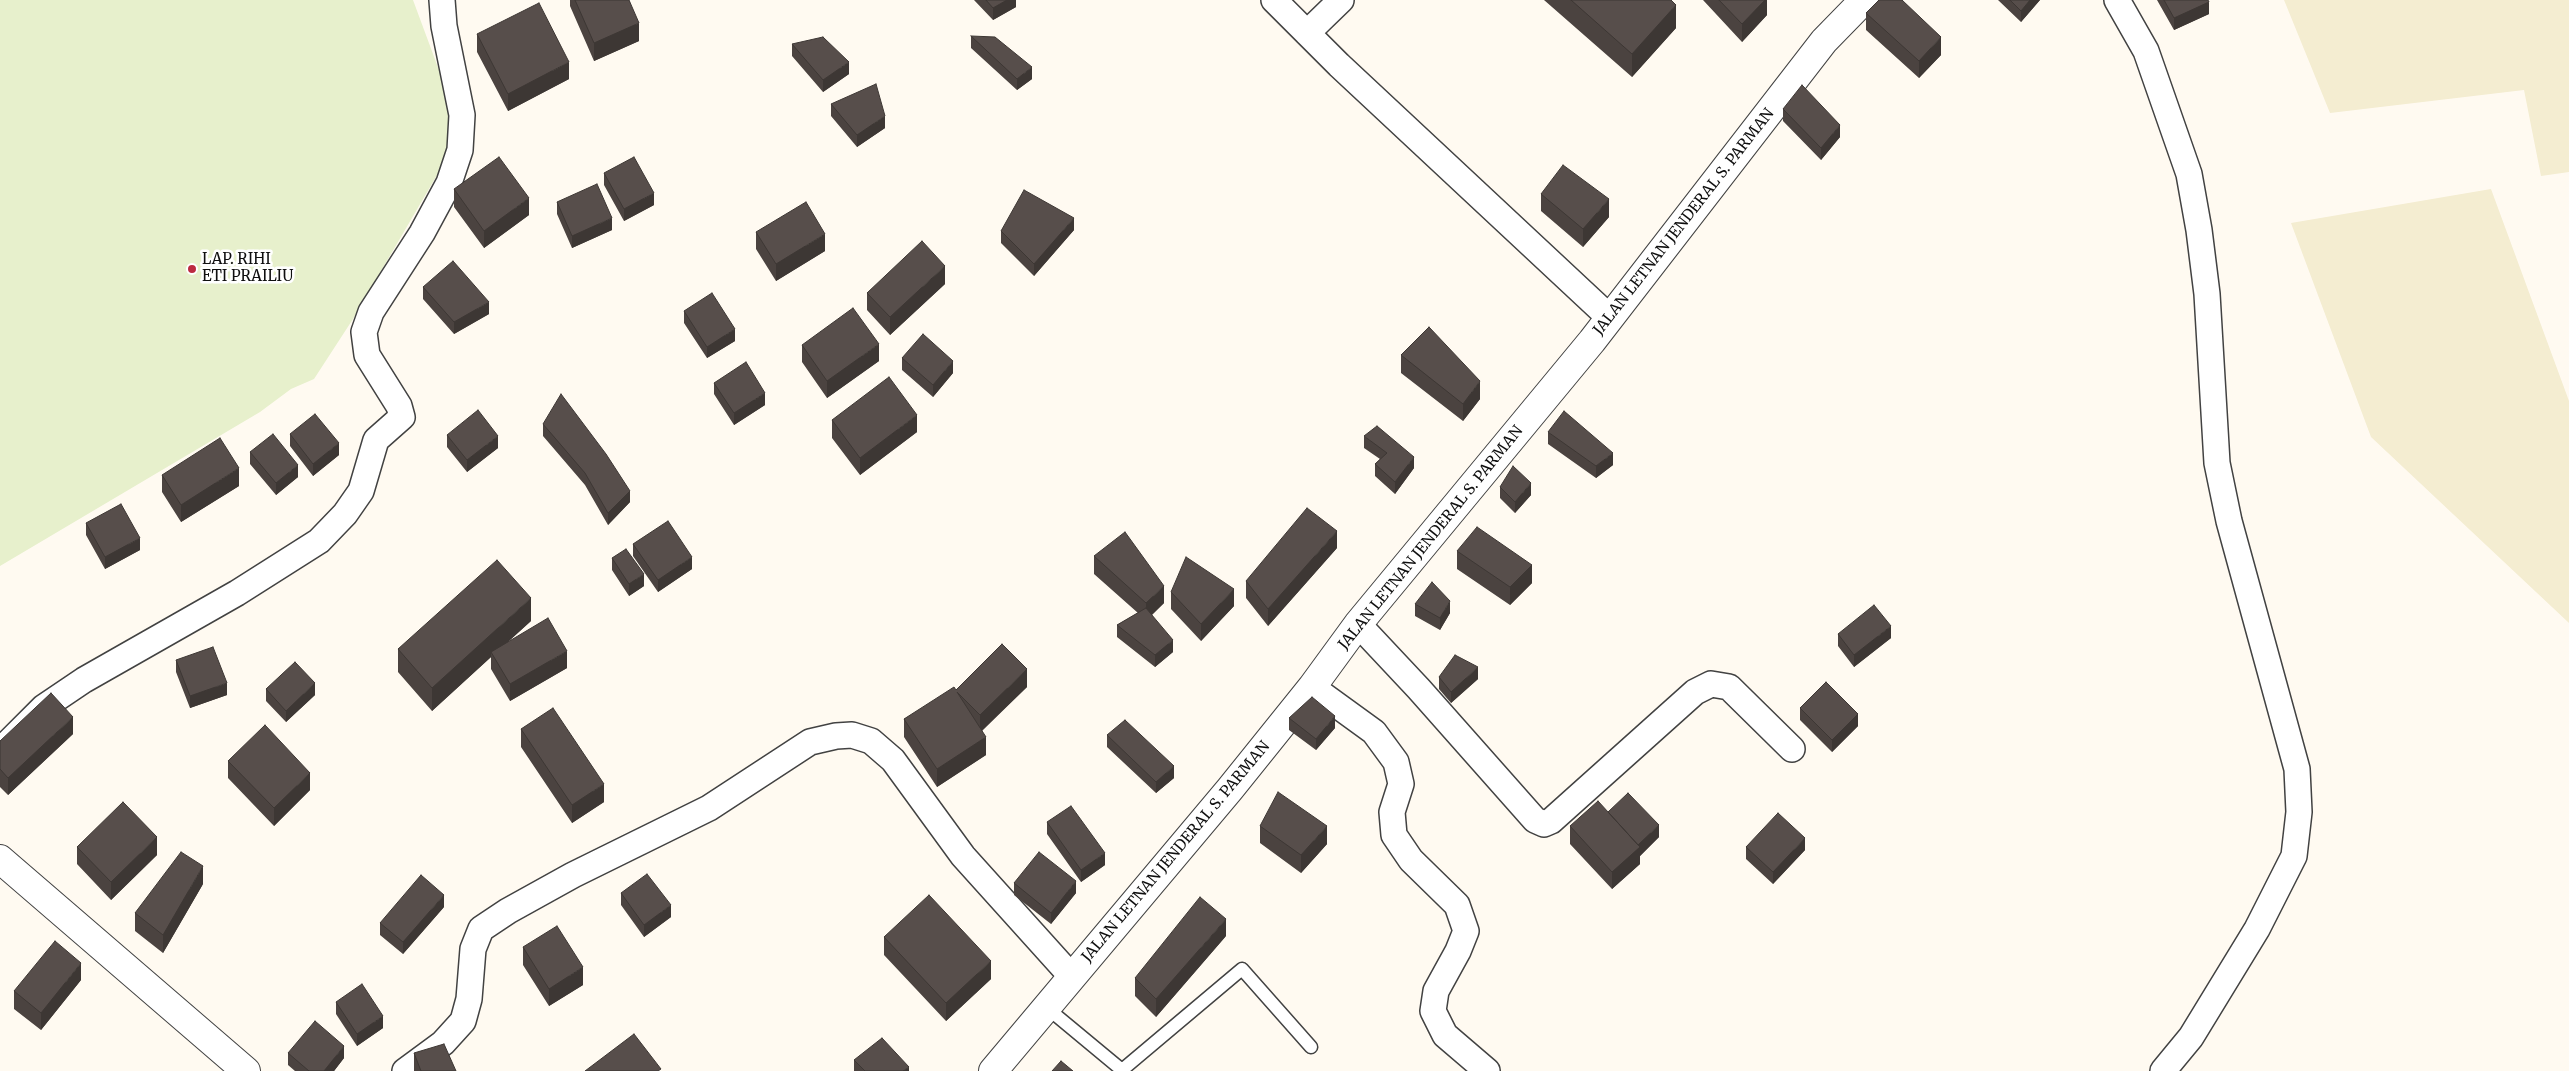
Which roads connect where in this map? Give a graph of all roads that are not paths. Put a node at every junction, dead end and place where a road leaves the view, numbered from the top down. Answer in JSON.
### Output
{"nodes":[{"id":1,"x":442,"y":0,"type":"edge"},
{"id":2,"x":1274,"y":0,"type":"edge"},
{"id":3,"x":1341,"y":0,"type":"edge"},
{"id":4,"x":1864,"y":0,"type":"edge"},
{"id":5,"x":2117,"y":0,"type":"edge"},
{"id":6,"x":1308,"y":33,"type":"junction"},
{"id":7,"x":1610,"y":318,"type":"junction"},
{"id":8,"x":1358,"y":624,"type":"junction"},
{"id":9,"x":1312,"y":687,"type":"junction"},
{"id":10,"x":1792,"y":749,"type":"dead end"},
{"id":11,"x":0,"y":751,"type":"edge"},
{"id":12,"x":0,"y":859,"type":"edge"},
{"id":13,"x":1072,"y":977,"type":"junction"},
{"id":14,"x":1046,"y":1007,"type":"junction"},
{"id":15,"x":1311,"y":1047,"type":"dead end"},
{"id":16,"x":246,"y":1071,"type":"edge"},
{"id":17,"x":405,"y":1071,"type":"edge"},
{"id":18,"x":993,"y":1071,"type":"edge"},
{"id":19,"x":1487,"y":1071,"type":"edge"},
{"id":20,"x":2164,"y":1071,"type":"edge"}],
"edges":[{"from":1,"to":11,"type":"street"},
{"from":2,"to":6,"type":"street"},
{"from":3,"to":6,"type":"street"},
{"from":4,"to":7,"type":"street","name":"JALAN LETNAN JENDERAL S. PARMAN"},
{"from":5,"to":20,"type":"street"},
{"from":6,"to":7,"type":"street"},
{"from":7,"to":8,"type":"street","name":"JALAN LETNAN JENDERAL S. PARMAN"},
{"from":8,"to":9,"type":"street","name":"JALAN LETNAN JENDERAL S. PARMAN"},
{"from":8,"to":10,"type":"street"},
{"from":9,"to":13,"type":"street","name":"JALAN LETNAN JENDERAL S. PARMAN"},
{"from":9,"to":19,"type":"street"},
{"from":12,"to":16,"type":"street"},
{"from":13,"to":14,"type":"street","name":"JALAN LETNAN JENDERAL S. PARMAN"},
{"from":13,"to":17,"type":"street"},
{"from":14,"to":15,"type":"lane"},
{"from":14,"to":18,"type":"street","name":"JALAN LETNAN JENDERAL S. PARMAN"}]}
